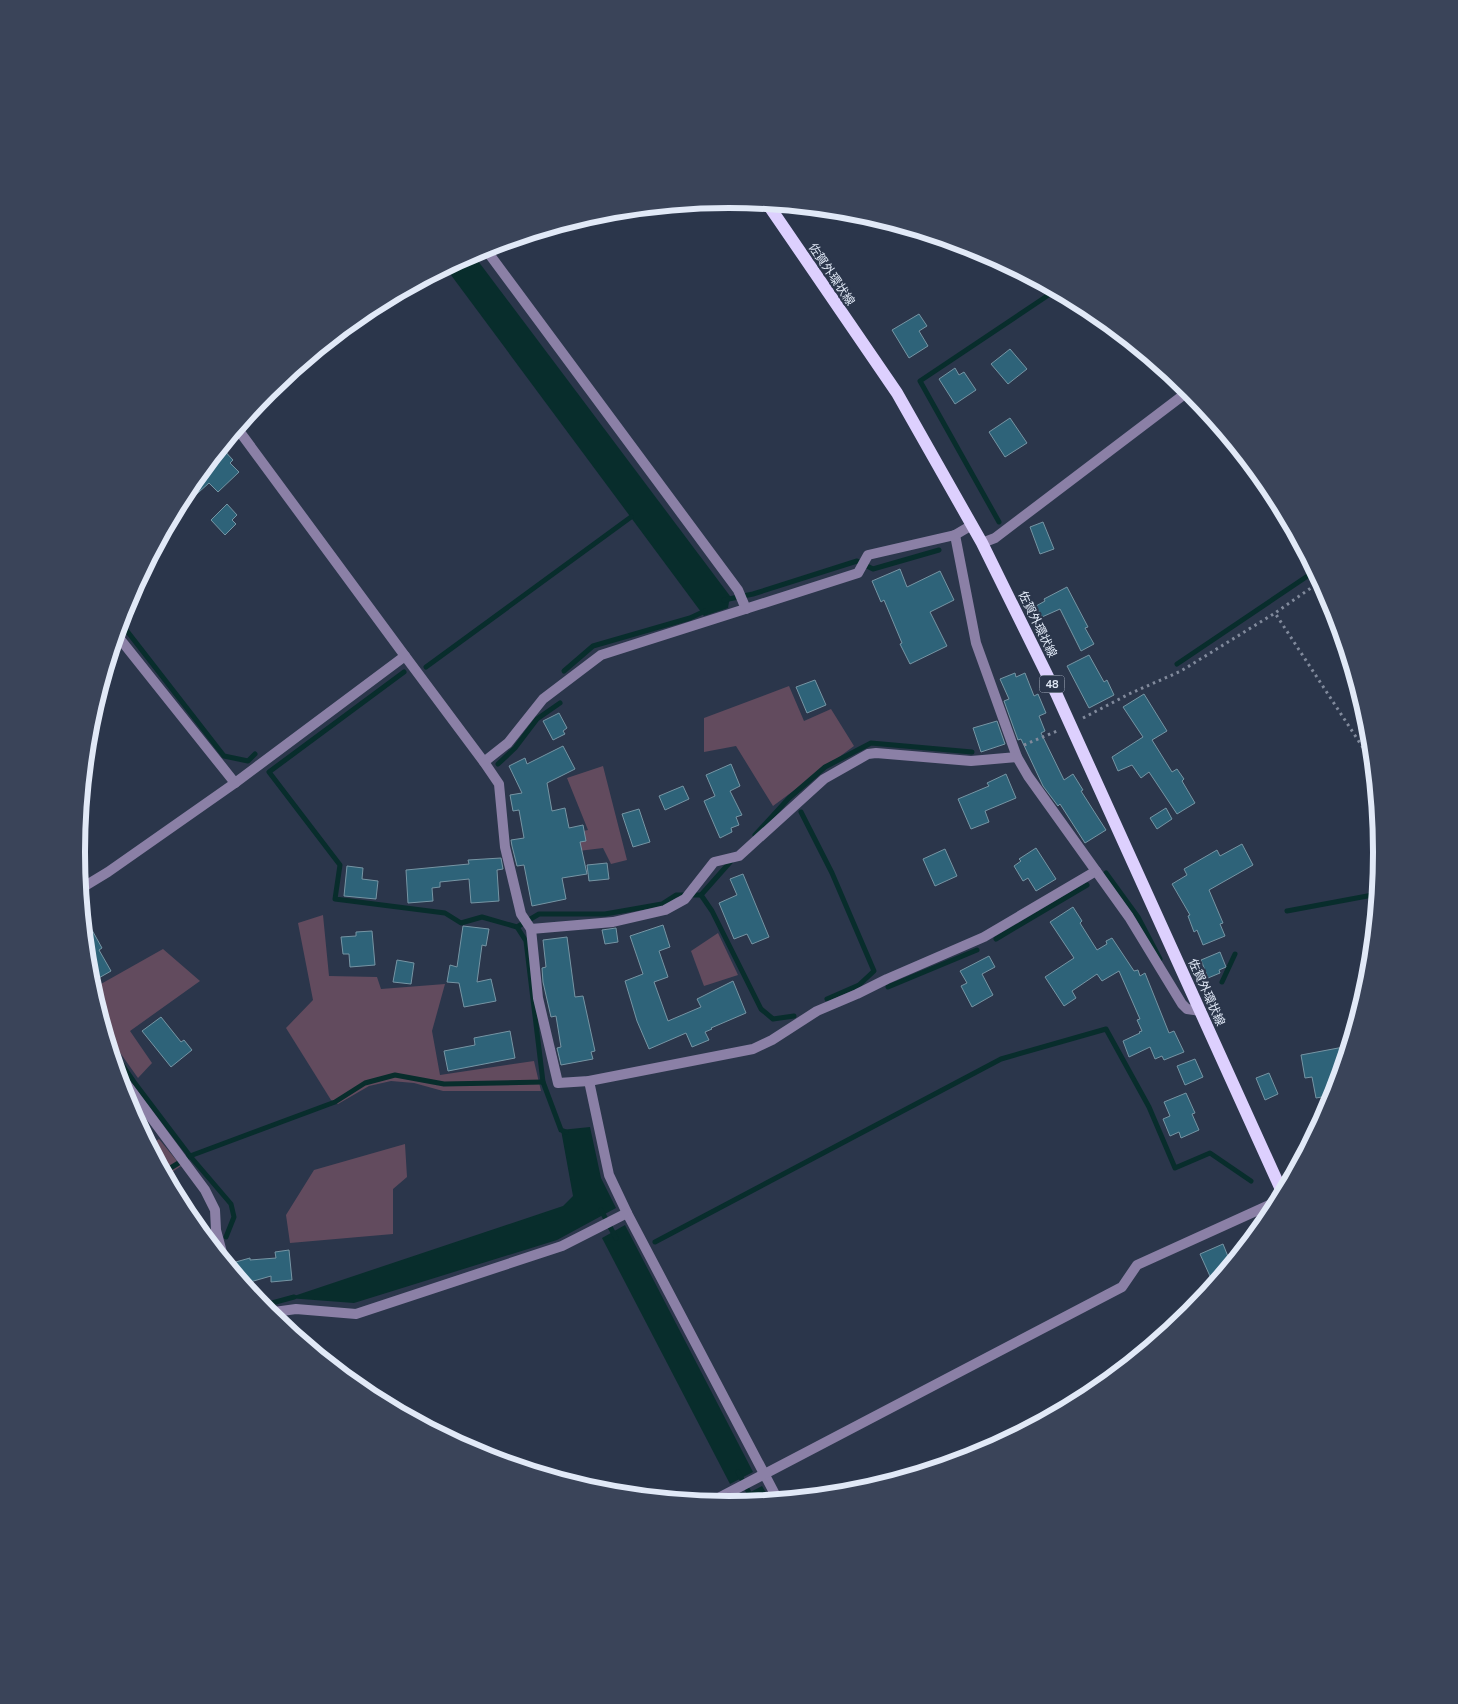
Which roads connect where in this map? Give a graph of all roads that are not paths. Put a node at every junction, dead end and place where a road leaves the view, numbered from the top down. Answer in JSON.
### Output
{"nodes":[{"id":1,"x":771,"y":209,"type":"edge"},
{"id":2,"x":490,"y":254,"type":"edge"},
{"id":3,"x":1183,"y":396,"type":"edge"},
{"id":4,"x":240,"y":433,"type":"edge"},
{"id":5,"x":972,"y":525,"type":"junction"},
{"id":6,"x":955,"y":535,"type":"junction"},
{"id":7,"x":982,"y":543,"type":"junction"},
{"id":8,"x":746,"y":610,"type":"junction"},
{"id":9,"x":121,"y":640,"type":"edge"},
{"id":10,"x":404,"y":656,"type":"junction"},
{"id":11,"x":1016,"y":754,"type":"junction"},
{"id":12,"x":484,"y":762,"type":"junction"},
{"id":13,"x":235,"y":783,"type":"junction"},
{"id":14,"x":1096,"y":871,"type":"junction"},
{"id":15,"x":86,"y":885,"type":"edge"},
{"id":16,"x":531,"y":929,"type":"junction"},
{"id":17,"x":1201,"y":1011,"type":"junction"},
{"id":18,"x":589,"y":1080,"type":"junction"},
{"id":19,"x":131,"y":1091,"type":"edge"},
{"id":20,"x":1279,"y":1186,"type":"edge"},
{"id":21,"x":1266,"y":1206,"type":"edge"},
{"id":22,"x":627,"y":1213,"type":"junction"},
{"id":23,"x":221,"y":1247,"type":"edge"},
{"id":24,"x":279,"y":1311,"type":"edge"},
{"id":25,"x":765,"y":1474,"type":"junction"},
{"id":26,"x":775,"y":1494,"type":"edge"},
{"id":27,"x":722,"y":1496,"type":"edge"}],
"edges":[{"from":1,"to":5,"type":"main road","name":"佐賀外環状線","number":"48"},
{"from":2,"to":8,"type":"street"},
{"from":3,"to":7,"type":"street"},
{"from":4,"to":10,"type":"street"},
{"from":5,"to":6,"type":"street"},
{"from":5,"to":7,"type":"main road","name":"佐賀外環状線","number":"48"},
{"from":6,"to":8,"type":"street"},
{"from":6,"to":11,"type":"street"},
{"from":7,"to":17,"type":"main road","name":"佐賀外環状線","number":"48"},
{"from":8,"to":12,"type":"street"},
{"from":9,"to":13,"type":"street"},
{"from":10,"to":12,"type":"street"},
{"from":10,"to":13,"type":"street"},
{"from":11,"to":14,"type":"street"},
{"from":11,"to":16,"type":"street"},
{"from":12,"to":16,"type":"street"},
{"from":13,"to":15,"type":"street"},
{"from":14,"to":17,"type":"street"},
{"from":14,"to":18,"type":"street"},
{"from":16,"to":18,"type":"street"},
{"from":17,"to":20,"type":"main road","name":"佐賀外環状線","number":"48"},
{"from":18,"to":22,"type":"street"},
{"from":19,"to":23,"type":"street"},
{"from":21,"to":25,"type":"street"},
{"from":22,"to":24,"type":"street"},
{"from":22,"to":25,"type":"street"},
{"from":25,"to":26,"type":"street"},
{"from":25,"to":27,"type":"street"}]}
